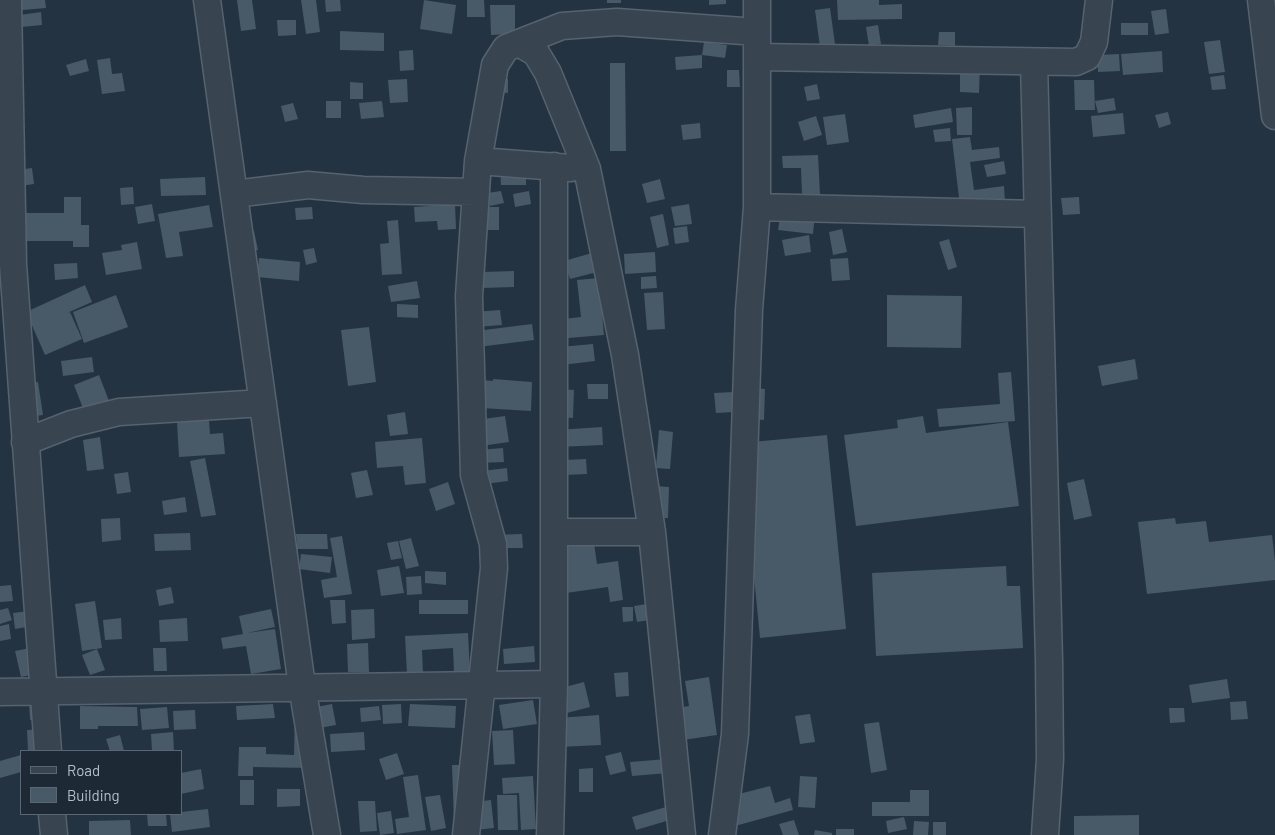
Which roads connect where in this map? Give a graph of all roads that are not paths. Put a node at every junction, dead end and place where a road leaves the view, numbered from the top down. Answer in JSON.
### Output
{"nodes":[{"id":1,"x":8,"y":0,"type":"edge"},
{"id":2,"x":207,"y":0,"type":"edge"},
{"id":3,"x":757,"y":0,"type":"edge"},
{"id":4,"x":1100,"y":0,"type":"edge"},
{"id":5,"x":1261,"y":0,"type":"edge"},
{"id":6,"x":519,"y":43,"type":"junction"},
{"id":7,"x":757,"y":44,"type":"junction"},
{"id":8,"x":1034,"y":62,"type":"junction"},
{"id":9,"x":1275,"y":116,"type":"edge"},
{"id":10,"x":478,"y":161,"type":"junction"},
{"id":11,"x":554,"y":166,"type":"junction"},
{"id":12,"x":587,"y":169,"type":"junction"},
{"id":13,"x":476,"y":192,"type":"junction"},
{"id":14,"x":234,"y":194,"type":"junction"},
{"id":15,"x":757,"y":207,"type":"junction"},
{"id":16,"x":1038,"y":214,"type":"junction"},
{"id":17,"x":10,"y":369,"type":"edge"},
{"id":18,"x":263,"y":403,"type":"junction"},
{"id":19,"x":25,"y":442,"type":"junction"},
{"id":20,"x":554,"y":532,"type":"junction"},
{"id":21,"x":652,"y":532,"type":"junction"},
{"id":22,"x":554,"y":684,"type":"junction"},
{"id":23,"x":483,"y":685,"type":"junction"},
{"id":24,"x":302,"y":686,"type":"junction"},
{"id":25,"x":0,"y":692,"type":"edge"},
{"id":26,"x":43,"y":692,"type":"junction"},
{"id":27,"x":48,"y":750,"type":"edge"},
{"id":28,"x":52,"y":815,"type":"edge"},
{"id":29,"x":54,"y":835,"type":"edge"},
{"id":30,"x":327,"y":835,"type":"edge"},
{"id":31,"x":466,"y":835,"type":"edge"},
{"id":32,"x":550,"y":835,"type":"edge"},
{"id":33,"x":682,"y":835,"type":"edge"},
{"id":34,"x":722,"y":835,"type":"edge"},
{"id":35,"x":1045,"y":835,"type":"edge"}],
"edges":[{"from":1,"to":17,"type":"street"},
{"from":2,"to":14,"type":"street"},
{"from":3,"to":7,"type":"street"},
{"from":4,"to":8,"type":"street"},
{"from":5,"to":9,"type":"street"},
{"from":6,"to":7,"type":"street"},
{"from":6,"to":10,"type":"street"},
{"from":6,"to":12,"type":"street"},
{"from":7,"to":8,"type":"street"},
{"from":7,"to":15,"type":"street"},
{"from":8,"to":16,"type":"street"},
{"from":10,"to":11,"type":"street"},
{"from":10,"to":13,"type":"street"},
{"from":11,"to":12,"type":"street"},
{"from":11,"to":20,"type":"street"},
{"from":12,"to":21,"type":"street"},
{"from":13,"to":14,"type":"street"},
{"from":13,"to":23,"type":"street"},
{"from":14,"to":18,"type":"street"},
{"from":15,"to":16,"type":"street"},
{"from":15,"to":34,"type":"street"},
{"from":16,"to":35,"type":"street"},
{"from":17,"to":19,"type":"street"},
{"from":18,"to":19,"type":"street"},
{"from":18,"to":24,"type":"street"},
{"from":19,"to":26,"type":"street"},
{"from":20,"to":21,"type":"street"},
{"from":20,"to":22,"type":"street"},
{"from":21,"to":33,"type":"street"},
{"from":22,"to":23,"type":"street"},
{"from":22,"to":32,"type":"street"},
{"from":23,"to":24,"type":"street"},
{"from":23,"to":31,"type":"street"},
{"from":24,"to":26,"type":"street"},
{"from":24,"to":30,"type":"street"},
{"from":25,"to":26,"type":"street"},
{"from":26,"to":27,"type":"street"},
{"from":28,"to":29,"type":"street"}]}
